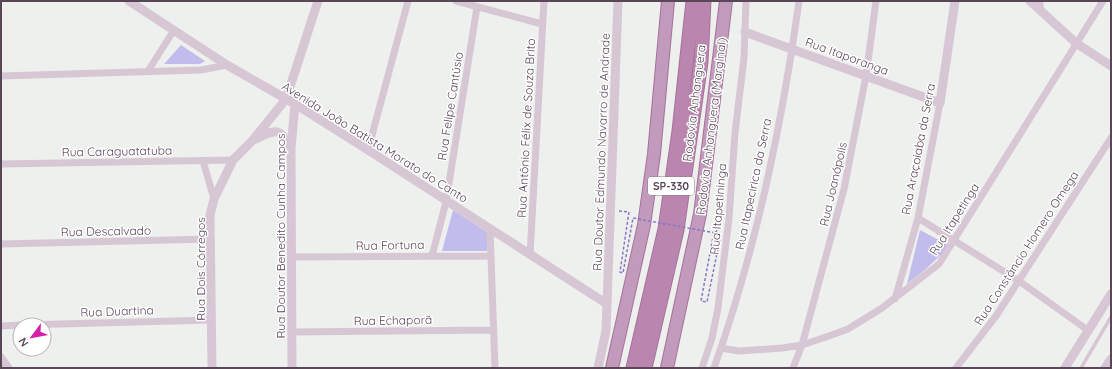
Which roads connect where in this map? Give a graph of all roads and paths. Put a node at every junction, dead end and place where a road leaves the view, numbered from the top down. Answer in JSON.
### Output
{"nodes":[{"id":1,"x":129,"y":1,"type":"edge"},
{"id":2,"x":318,"y":1,"type":"edge"},
{"id":3,"x":408,"y":1,"type":"edge"},
{"id":4,"x":456,"y":1,"type":"edge"},
{"id":5,"x":544,"y":1,"type":"edge"},
{"id":6,"x":618,"y":1,"type":"edge"},
{"id":7,"x":668,"y":1,"type":"edge"},
{"id":8,"x":693,"y":1,"type":"edge"},
{"id":9,"x":726,"y":1,"type":"edge"},
{"id":10,"x":746,"y":1,"type":"edge"},
{"id":11,"x":798,"y":1,"type":"edge"},
{"id":12,"x":876,"y":1,"type":"edge"},
{"id":13,"x":955,"y":1,"type":"edge"},
{"id":14,"x":1030,"y":1,"type":"edge"},
{"id":15,"x":1040,"y":1,"type":"edge"},
{"id":16,"x":1103,"y":1,"type":"edge"},
{"id":17,"x":704,"y":4,"type":"edge"},
{"id":18,"x":477,"y":7,"type":"junction"},
{"id":19,"x":1040,"y":11,"type":"junction"},
{"id":20,"x":542,"y":24,"type":"junction"},
{"id":21,"x":174,"y":30,"type":"junction"},
{"id":22,"x":745,"y":32,"type":"junction"},
{"id":23,"x":1076,"y":43,"type":"junction"},
{"id":24,"x":792,"y":49,"type":"junction"},
{"id":25,"x":227,"y":66,"type":"junction"},
{"id":26,"x":1111,"y":66,"type":"edge"},
{"id":27,"x":148,"y":71,"type":"junction"},
{"id":28,"x":1,"y":76,"type":"edge"},
{"id":29,"x":866,"y":76,"type":"junction"},
{"id":30,"x":286,"y":99,"type":"junction"},
{"id":31,"x":940,"y":103,"type":"junction"},
{"id":32,"x":295,"y":104,"type":"junction"},
{"id":33,"x":274,"y":115,"type":"junction"},
{"id":34,"x":293,"y":125,"type":"junction"},
{"id":35,"x":279,"y":132,"type":"junction"},
{"id":36,"x":1111,"y":138,"type":"edge"},
{"id":37,"x":254,"y":140,"type":"junction"},
{"id":38,"x":291,"y":149,"type":"junction"},
{"id":39,"x":368,"y":150,"type":"junction"},
{"id":40,"x":233,"y":160,"type":"junction"},
{"id":41,"x":203,"y":161,"type":"junction"},
{"id":42,"x":1,"y":164,"type":"edge"},
{"id":43,"x":214,"y":199,"type":"junction"},
{"id":44,"x":446,"y":202,"type":"junction"},
{"id":45,"x":612,"y":210,"type":"junction"},
{"id":46,"x":918,"y":218,"type":"junction"},
{"id":47,"x":490,"y":230,"type":"junction"},
{"id":48,"x":714,"y":237,"type":"dead end"},
{"id":49,"x":211,"y":239,"type":"junction"},
{"id":50,"x":955,"y":240,"type":"junction"},
{"id":51,"x":1,"y":244,"type":"edge"},
{"id":52,"x":530,"y":255,"type":"junction"},
{"id":53,"x":432,"y":256,"type":"junction"},
{"id":54,"x":490,"y":256,"type":"junction"},
{"id":55,"x":290,"y":257,"type":"junction"},
{"id":56,"x":1019,"y":281,"type":"junction"},
{"id":57,"x":1111,"y":294,"type":"edge"},
{"id":58,"x":895,"y":299,"type":"junction"},
{"id":59,"x":607,"y":304,"type":"junction"},
{"id":60,"x":1111,"y":317,"type":"edge"},
{"id":61,"x":212,"y":320,"type":"junction"},
{"id":62,"x":1111,"y":322,"type":"edge"},
{"id":63,"x":52,"y":324,"type":"edge"},
{"id":64,"x":12,"y":325,"type":"edge"},
{"id":65,"x":1,"y":326,"type":"edge"},
{"id":66,"x":1106,"y":328,"type":"junction"},
{"id":67,"x":494,"y":330,"type":"junction"},
{"id":68,"x":1089,"y":331,"type":"junction"},
{"id":69,"x":292,"y":332,"type":"junction"},
{"id":70,"x":802,"y":345,"type":"junction"},
{"id":71,"x":721,"y":348,"type":"junction"},
{"id":72,"x":1,"y":358,"type":"edge"},
{"id":73,"x":1111,"y":359,"type":"edge"},
{"id":74,"x":8,"y":368,"type":"edge"},
{"id":75,"x":212,"y":368,"type":"edge"},
{"id":76,"x":292,"y":368,"type":"edge"},
{"id":77,"x":495,"y":368,"type":"edge"},
{"id":78,"x":598,"y":368,"type":"edge"},
{"id":79,"x":612,"y":368,"type":"edge"},
{"id":80,"x":633,"y":368,"type":"edge"},
{"id":81,"x":645,"y":368,"type":"edge"},
{"id":82,"x":667,"y":368,"type":"edge"},
{"id":83,"x":702,"y":368,"type":"edge"},
{"id":84,"x":714,"y":368,"type":"edge"},
{"id":85,"x":793,"y":368,"type":"edge"},
{"id":86,"x":956,"y":368,"type":"edge"},
{"id":87,"x":1065,"y":368,"type":"edge"},
{"id":88,"x":1081,"y":368,"type":"edge"},
{"id":89,"x":1105,"y":368,"type":"edge"}],
"edges":[{"from":1,"to":21,"type":"street","name":"Avenida João Batista Morato do Canto"},
{"from":2,"to":30,"type":"street","name":"Rua Dois Córregos"},
{"from":3,"to":39,"type":"street"},
{"from":4,"to":18,"type":"street"},
{"from":5,"to":20,"type":"street","name":"Rua Antônio Félix de Souza Brito"},
{"from":6,"to":45,"type":"street","name":"Rua Doutor Edmundo Navarro de Andrade"},
{"from":7,"to":79,"type":"highway"},
{"from":8,"to":80,"type":"highway","name":"Rodovia Anhanguera","number":"SP-330"},
{"from":9,"to":82,"type":"highway","name":"Rodovia Anhanguera (Marginal)"},
{"from":10,"to":22,"type":"street","name":"Rua Itapetininga"},
{"from":11,"to":24,"type":"street","name":"Rua Itapecirica da Serra"},
{"from":12,"to":29,"type":"street","name":"Rua Joanópolis"},
{"from":13,"to":31,"type":"street","name":"Rua Araçoiaba da Serra"},
{"from":14,"to":19,"type":"street"},
{"from":15,"to":19,"type":"street"},
{"from":16,"to":23,"type":"street","name":"Rua Itapetinga"},
{"from":17,"to":81,"type":"highway","name":"Rodovia Anhanguera","number":"SP-330"},
{"from":18,"to":20,"type":"street"},
{"from":18,"to":44,"type":"street","name":"Rua Felipe Cantúsio"},
{"from":19,"to":23,"type":"street"},
{"from":20,"to":52,"type":"street","name":"Rua Antônio Félix de Souza Brito"},
{"from":21,"to":25,"type":"street","name":"Avenida João Batista Morato do Canto"},
{"from":21,"to":27,"type":"street"},
{"from":22,"to":24,"type":"street","name":"Rua Itaporanga"},
{"from":22,"to":83,"type":"street","name":"Rua Itapetininga"},
{"from":23,"to":26,"type":"street"},
{"from":23,"to":50,"type":"street","name":"Rua Itapetinga"},
{"from":24,"to":29,"type":"street","name":"Rua Itaporanga"},
{"from":24,"to":71,"type":"street","name":"Rua Itapecirica da Serra"},
{"from":25,"to":27,"type":"street"},
{"from":25,"to":30,"type":"street","name":"Avenida João Batista Morato do Canto"},
{"from":27,"to":28,"type":"street"},
{"from":29,"to":31,"type":"street","name":"Rua Itaporanga"},
{"from":29,"to":70,"type":"street","name":"Rua Joanópolis"},
{"from":30,"to":32,"type":"street","name":"Avenida João Batista Morato do Canto"},
{"from":30,"to":33,"type":"street","name":"Rua Dois Córregos"},
{"from":31,"to":46,"type":"street","name":"Rua Araçoiaba da Serra"},
{"from":32,"to":34,"type":"street","name":"Rua Doutor Benedito Cunha Campos"},
{"from":32,"to":39,"type":"street","name":"Avenida João Batista Morato do Canto"},
{"from":33,"to":35,"type":"street"},
{"from":33,"to":37,"type":"street","name":"Rua Dois Córregos"},
{"from":34,"to":35,"type":"street"},
{"from":34,"to":38,"type":"street","name":"Rua Doutor Benedito Cunha Campos"},
{"from":35,"to":37,"type":"street"},
{"from":35,"to":38,"type":"street"},
{"from":36,"to":56,"type":"street","name":"Rua Constâncio Homero Omega"},
{"from":37,"to":40,"type":"street","name":"Rua Dois Córregos"},
{"from":38,"to":55,"type":"street","name":"Rua Doutor Benedito Cunha Campos"},
{"from":39,"to":44,"type":"street","name":"Avenida João Batista Morato do Canto"},
{"from":40,"to":41,"type":"street","name":"Rua Caraguatatuba"},
{"from":40,"to":43,"type":"street","name":"Rua Dois Córregos"},
{"from":41,"to":42,"type":"street","name":"Rua Caraguatatuba"},
{"from":41,"to":43,"type":"street"},
{"from":43,"to":49,"type":"street","name":"Rua Dois Córregos"},
{"from":44,"to":47,"type":"street","name":"Avenida João Batista Morato do Canto"},
{"from":44,"to":53,"type":"street","name":"Rua Felipe Cantúsio"},
{"from":45,"to":48,"type":"path","bridge":true},
{"from":45,"to":59,"type":"street","name":"Rua Doutor Edmundo Navarro de Andrade"},
{"from":46,"to":50,"type":"street"},
{"from":46,"to":58,"type":"street","name":"Rua Araçoiaba da Serra"},
{"from":47,"to":52,"type":"street","name":"Avenida João Batista Morato do Canto"},
{"from":47,"to":54,"type":"street"},
{"from":49,"to":51,"type":"street","name":"Rua Descalvado"},
{"from":49,"to":61,"type":"street","name":"Rua Dois Córregos"},
{"from":50,"to":56,"type":"street"},
{"from":50,"to":58,"type":"street","name":"Rua Itapetinga"},
{"from":52,"to":59,"type":"street","name":"Avenida João Batista Morato do Canto"},
{"from":53,"to":54,"type":"street","name":"Rua Fortuna"},
{"from":53,"to":55,"type":"street","name":"Rua Fortuna"},
{"from":54,"to":67,"type":"street"},
{"from":55,"to":69,"type":"street","name":"Rua Doutor Benedito Cunha Campos"},
{"from":56,"to":68,"type":"street"},
{"from":56,"to":86,"type":"street","name":"Rua Constâncio Homero Omega"},
{"from":57,"to":68,"type":"street"},
{"from":58,"to":70,"type":"street","name":"Rua Itapetinga"},
{"from":59,"to":78,"type":"street","name":"Rua Doutor Edmundo Navarro de Andrade"},
{"from":60,"to":66,"type":"lane"},
{"from":61,"to":63,"type":"street","name":"Rua Duartina"},
{"from":61,"to":75,"type":"street","name":"Rua Dois Córregos"},
{"from":62,"to":66,"type":"lane"},
{"from":64,"to":65,"type":"street","name":"Rua Duartina"},
{"from":66,"to":88,"type":"lane"},
{"from":67,"to":69,"type":"street","name":"Rua Echaporã"},
{"from":67,"to":77,"type":"street"},
{"from":68,"to":87,"type":"street"},
{"from":69,"to":76,"type":"street","name":"Rua Doutor Benedito Cunha Campos"},
{"from":70,"to":71,"type":"street","name":"Rua Itapetinga"},
{"from":70,"to":85,"type":"street","name":"Rua Joanópolis"},
{"from":71,"to":84,"type":"street","name":"Rua Itapecirica da Serra"},
{"from":72,"to":74,"type":"street"},
{"from":73,"to":89,"type":"street"}]}
